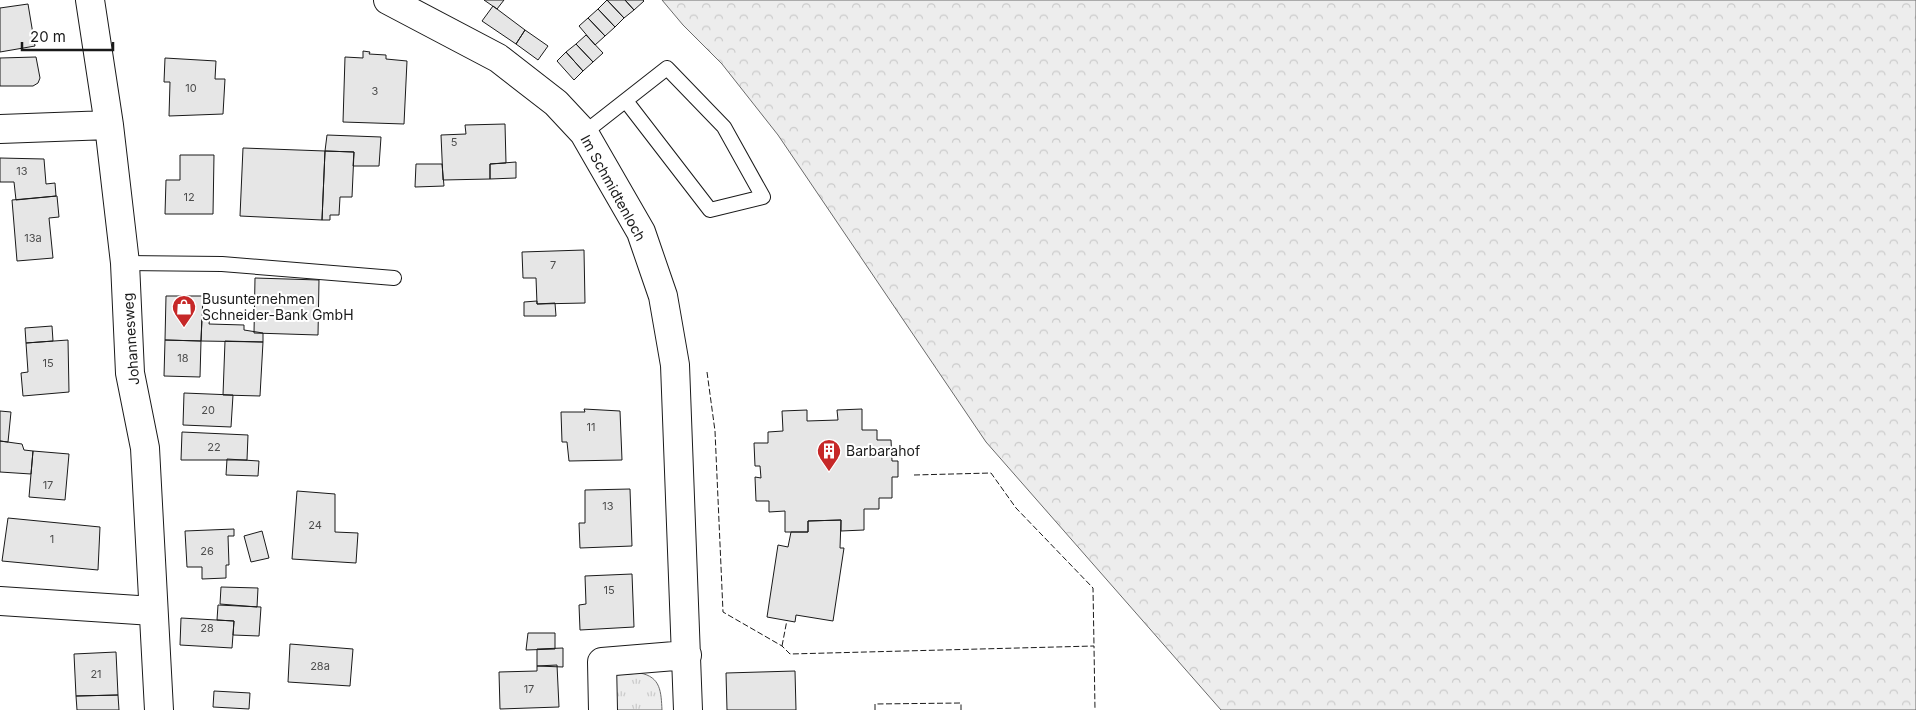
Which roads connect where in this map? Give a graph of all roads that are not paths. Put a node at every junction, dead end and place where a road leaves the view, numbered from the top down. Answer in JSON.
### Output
{"nodes":[{"id":1,"x":90,"y":0,"type":"edge"},
{"id":2,"x":397,"y":2,"type":"edge"},
{"id":3,"x":626,"y":100,"type":"junction"},
{"id":4,"x":109,"y":124,"type":"junction"},
{"id":5,"x":0,"y":129,"type":"edge"},
{"id":6,"x":584,"y":133,"type":"junction"},
{"id":7,"x":125,"y":263,"type":"junction"},
{"id":8,"x":394,"y":278,"type":"dead end"},
{"id":9,"x":0,"y":601,"type":"edge"},
{"id":10,"x":152,"y":611,"type":"junction"},
{"id":11,"x":687,"y":655,"type":"junction"},
{"id":12,"x":159,"y":710,"type":"edge"},
{"id":13,"x":603,"y":710,"type":"edge"},
{"id":14,"x":688,"y":710,"type":"edge"}],
"edges":[{"from":1,"to":4,"type":"street","name":"Johannesweg"},
{"from":2,"to":6,"type":"street","name":"Im Schmidtenloch"},
{"from":3,"to":3,"type":"lane"},
{"from":3,"to":6,"type":"lane"},
{"from":4,"to":5,"type":"street"},
{"from":4,"to":7,"type":"street","name":"Johannesweg"},
{"from":6,"to":11,"type":"street","name":"Im Schmidtenloch"},
{"from":7,"to":8,"type":"lane"},
{"from":7,"to":10,"type":"street","name":"Johannesweg"},
{"from":9,"to":10,"type":"street"},
{"from":10,"to":12,"type":"street","name":"Johannesweg"},
{"from":11,"to":13,"type":"street"},
{"from":11,"to":14,"type":"street","name":"Im Schmidtenloch"}]}
